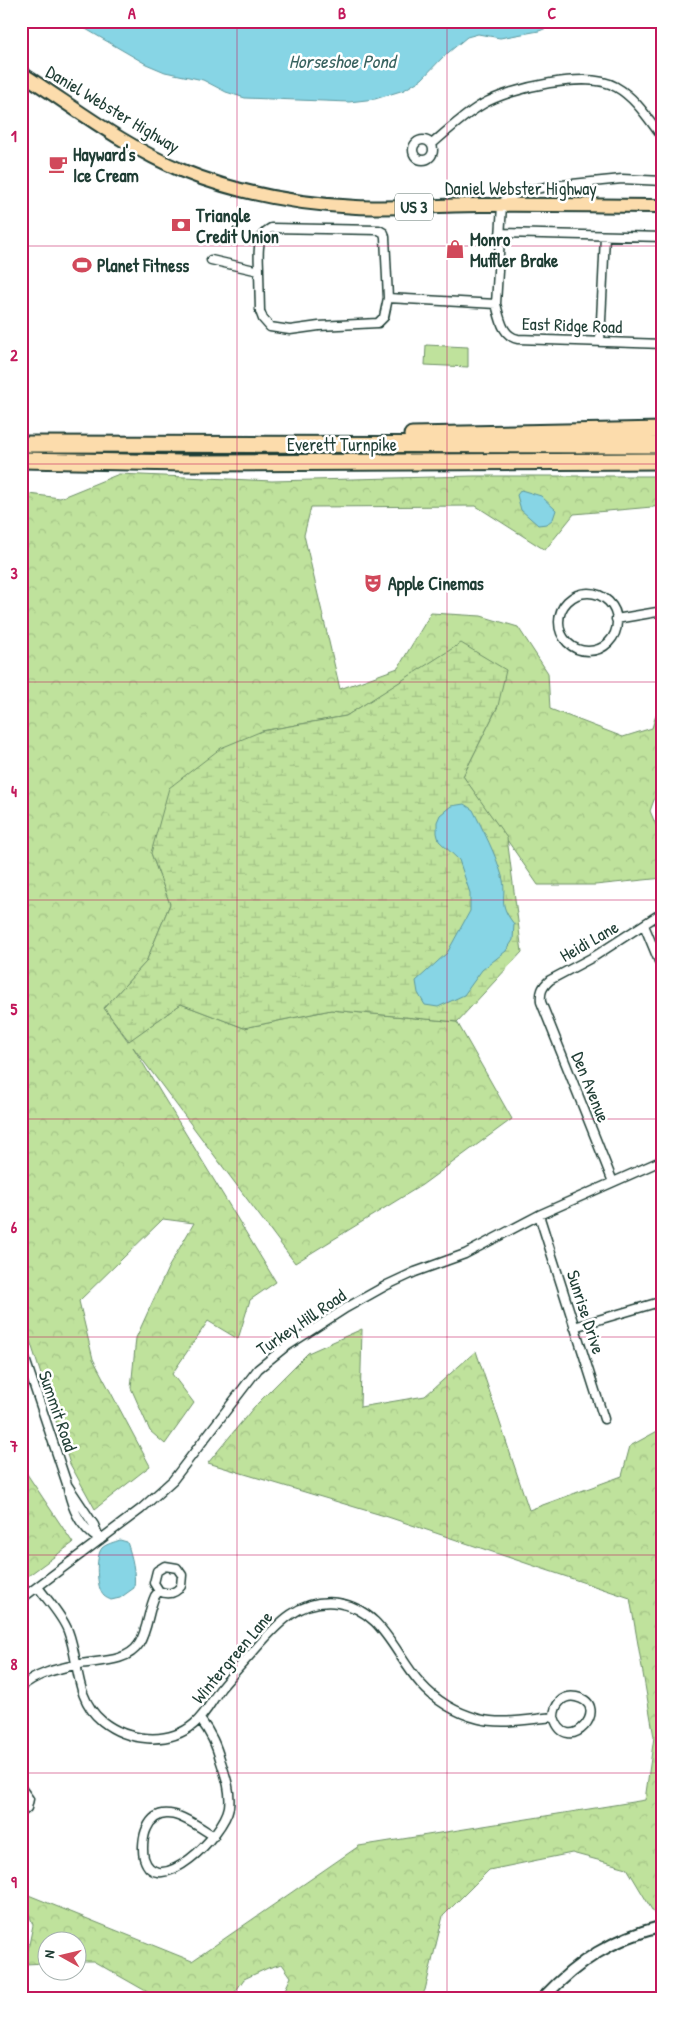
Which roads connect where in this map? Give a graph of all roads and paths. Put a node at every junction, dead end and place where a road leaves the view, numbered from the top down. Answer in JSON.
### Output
{"nodes":[{"id":1,"x":21,"y":73,"type":"edge"},
{"id":2,"x":663,"y":138,"type":"edge"},
{"id":3,"x":432,"y":144,"type":"dead end"},
{"id":4,"x":663,"y":181,"type":"edge"},
{"id":5,"x":502,"y":204,"type":"junction"},
{"id":6,"x":663,"y":206,"type":"edge"},
{"id":7,"x":500,"y":233,"type":"junction"},
{"id":8,"x":605,"y":236,"type":"junction"},
{"id":9,"x":663,"y":237,"type":"edge"},
{"id":10,"x":211,"y":260,"type":"dead end"},
{"id":11,"x":259,"y":271,"type":"junction"},
{"id":12,"x":388,"y":298,"type":"junction"},
{"id":13,"x":496,"y":304,"type":"junction"},
{"id":14,"x":600,"y":342,"type":"junction"},
{"id":15,"x":663,"y":344,"type":"edge"},
{"id":16,"x":663,"y":430,"type":"edge"},
{"id":17,"x":21,"y":444,"type":"edge"},
{"id":18,"x":339,"y":444,"type":"junction"},
{"id":19,"x":663,"y":445,"type":"edge"},
{"id":20,"x":21,"y":460,"type":"edge"},
{"id":21,"x":663,"y":461,"type":"edge"},
{"id":22,"x":663,"y":611,"type":"edge"},
{"id":23,"x":616,"y":619,"type":"junction"},
{"id":24,"x":663,"y":912,"type":"edge"},
{"id":25,"x":644,"y":925,"type":"junction"},
{"id":26,"x":663,"y":971,"type":"edge"},
{"id":27,"x":541,"y":1002,"type":"joint"},
{"id":28,"x":663,"y":1160,"type":"edge"},
{"id":29,"x":613,"y":1182,"type":"junction"},
{"id":30,"x":539,"y":1214,"type":"junction"},
{"id":31,"x":663,"y":1301,"type":"edge"},
{"id":32,"x":574,"y":1327,"type":"junction"},
{"id":33,"x":21,"y":1347,"type":"edge"},
{"id":34,"x":604,"y":1419,"type":"dead end"},
{"id":35,"x":100,"y":1540,"type":"junction"},
{"id":36,"x":38,"y":1587,"type":"junction"},
{"id":37,"x":159,"y":1591,"type":"dead end"},
{"id":38,"x":21,"y":1599,"type":"edge"},
{"id":39,"x":76,"y":1664,"type":"junction"},
{"id":40,"x":21,"y":1687,"type":"edge"},
{"id":41,"x":554,"y":1718,"type":"junction"},
{"id":42,"x":200,"y":1719,"type":"junction"},
{"id":43,"x":21,"y":1788,"type":"edge"},
{"id":44,"x":21,"y":1813,"type":"edge"},
{"id":45,"x":214,"y":1836,"type":"junction"},
{"id":46,"x":663,"y":1926,"type":"edge"},
{"id":47,"x":543,"y":1998,"type":"edge"}],
"edges":[{"from":1,"to":5,"type":"main road","name":"Daniel Webster Highway","number":"US 3"},
{"from":2,"to":3,"type":"street"},
{"from":4,"to":5,"type":"street"},
{"from":5,"to":6,"type":"main road","name":"Daniel Webster Highway","number":"US 3"},
{"from":5,"to":7,"type":"street","name":"East Ridge Road"},
{"from":7,"to":8,"type":"street"},
{"from":7,"to":13,"type":"street","name":"East Ridge Road"},
{"from":8,"to":9,"type":"street"},
{"from":8,"to":14,"type":"street"},
{"from":10,"to":11,"type":"street"},
{"from":11,"to":12,"type":"street"},
{"from":11,"to":12,"type":"street"},
{"from":12,"to":13,"type":"street"},
{"from":13,"to":14,"type":"street","name":"East Ridge Road"},
{"from":14,"to":15,"type":"street","name":"East Ridge Road"},
{"from":16,"to":18,"type":"highway"},
{"from":17,"to":18,"type":"highway","name":"Everett Turnpike"},
{"from":18,"to":19,"type":"highway","name":"Everett Turnpike"},
{"from":20,"to":21,"type":"highway","name":"Everett Turnpike"},
{"from":22,"to":23,"type":"street"},
{"from":23,"to":23,"type":"street"},
{"from":24,"to":25,"type":"street","name":"Heidi Lane"},
{"from":25,"to":26,"type":"street"},
{"from":25,"to":27,"type":"street","name":"Heidi Lane"},
{"from":27,"to":29,"type":"street","name":"Den Avenue"},
{"from":28,"to":29,"type":"street","name":"Turkey Hill Road"},
{"from":29,"to":30,"type":"street","name":"Turkey Hill Road"},
{"from":30,"to":32,"type":"street","name":"Sunrise Drive"},
{"from":30,"to":35,"type":"street","name":"Turkey Hill Road"},
{"from":31,"to":32,"type":"street"},
{"from":32,"to":34,"type":"street","name":"Sunrise Drive"},
{"from":33,"to":35,"type":"street","name":"Summit Road"},
{"from":35,"to":36,"type":"street","name":"Turkey Hill Road"},
{"from":36,"to":38,"type":"street","name":"Turkey Hill Road"},
{"from":36,"to":39,"type":"street","name":"Wintergreen Lane"},
{"from":37,"to":39,"type":"street"},
{"from":39,"to":40,"type":"street"},
{"from":39,"to":42,"type":"street","name":"Wintergreen Lane"},
{"from":41,"to":41,"type":"street"},
{"from":41,"to":42,"type":"street","name":"Wintergreen Lane"},
{"from":42,"to":45,"type":"street"},
{"from":43,"to":44,"type":"street"},
{"from":45,"to":45,"type":"street"},
{"from":46,"to":47,"type":"street"}]}
